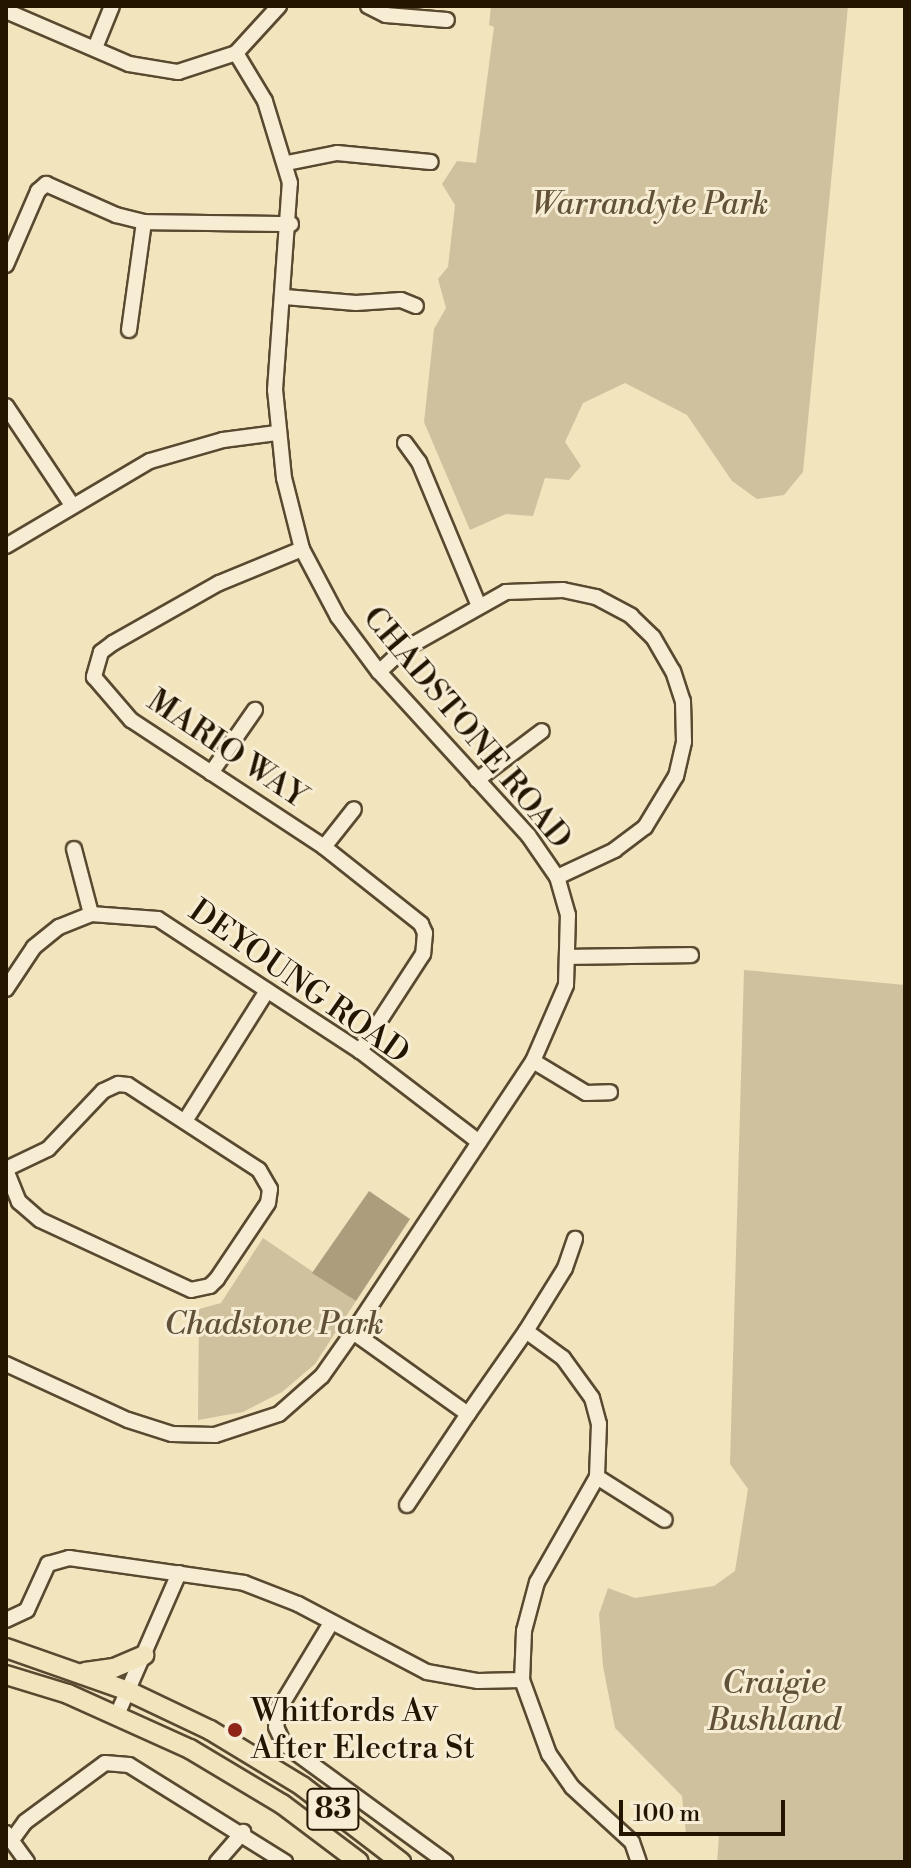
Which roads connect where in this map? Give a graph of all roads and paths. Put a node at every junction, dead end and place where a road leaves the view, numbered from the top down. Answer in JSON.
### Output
{"nodes":[{"id":1,"x":112,"y":6,"type":"edge"},
{"id":2,"x":279,"y":6,"type":"edge"},
{"id":3,"x":368,"y":6,"type":"edge"},
{"id":4,"x":6,"y":11,"type":"edge"},
{"id":5,"x":447,"y":20,"type":"dead end"},
{"id":6,"x":95,"y":48,"type":"junction"},
{"id":7,"x":236,"y":53,"type":"junction"},
{"id":8,"x":431,"y":162,"type":"dead end"},
{"id":9,"x":287,"y":163,"type":"junction"},
{"id":10,"x":144,"y":222,"type":"junction"},
{"id":11,"x":291,"y":224,"type":"junction"},
{"id":12,"x":6,"y":265,"type":"edge"},
{"id":13,"x":285,"y":297,"type":"junction"},
{"id":14,"x":416,"y":306,"type":"dead end"},
{"id":15,"x":129,"y":330,"type":"dead end"},
{"id":16,"x":6,"y":406,"type":"edge"},
{"id":17,"x":277,"y":433,"type":"junction"},
{"id":18,"x":405,"y":443,"type":"dead end"},
{"id":19,"x":72,"y":505,"type":"junction"},
{"id":20,"x":6,"y":546,"type":"edge"},
{"id":21,"x":302,"y":549,"type":"junction"},
{"id":22,"x":478,"y":604,"type":"junction"},
{"id":23,"x":379,"y":672,"type":"junction"},
{"id":24,"x":255,"y":710,"type":"dead end"},
{"id":25,"x":542,"y":731,"type":"dead end"},
{"id":26,"x":211,"y":773,"type":"junction"},
{"id":27,"x":477,"y":780,"type":"junction"},
{"id":28,"x":354,"y":809,"type":"dead end"},
{"id":29,"x":324,"y":847,"type":"junction"},
{"id":30,"x":74,"y":849,"type":"dead end"},
{"id":31,"x":557,"y":877,"type":"junction"},
{"id":32,"x":91,"y":914,"type":"junction"},
{"id":33,"x":691,"y":955,"type":"dead end"},
{"id":34,"x":570,"y":957,"type":"junction"},
{"id":35,"x":6,"y":989,"type":"edge"},
{"id":36,"x":267,"y":991,"type":"junction"},
{"id":37,"x":360,"y":1051,"type":"junction"},
{"id":38,"x":533,"y":1061,"type":"junction"},
{"id":39,"x":610,"y":1092,"type":"dead end"},
{"id":40,"x":185,"y":1121,"type":"junction"},
{"id":41,"x":479,"y":1142,"type":"junction"},
{"id":42,"x":6,"y":1169,"type":"edge"},
{"id":43,"x":575,"y":1239,"type":"dead end"},
{"id":44,"x":526,"y":1331,"type":"junction"},
{"id":45,"x":353,"y":1332,"type":"junction"},
{"id":46,"x":6,"y":1364,"type":"edge"},
{"id":47,"x":468,"y":1414,"type":"junction"},
{"id":48,"x":597,"y":1477,"type":"junction"},
{"id":49,"x":407,"y":1505,"type":"dead end"},
{"id":50,"x":665,"y":1520,"type":"dead end"},
{"id":51,"x":179,"y":1573,"type":"junction"},
{"id":52,"x":6,"y":1620,"type":"edge"},
{"id":53,"x":331,"y":1623,"type":"junction"},
{"id":54,"x":6,"y":1648,"type":"edge"},
{"id":55,"x":144,"y":1655,"type":"junction"},
{"id":56,"x":82,"y":1673,"type":"junction"},
{"id":57,"x":6,"y":1675,"type":"edge"},
{"id":58,"x":522,"y":1680,"type":"junction"},
{"id":59,"x":128,"y":1691,"type":"junction"},
{"id":60,"x":117,"y":1715,"type":"junction"},
{"id":61,"x":243,"y":1832,"type":"junction"},
{"id":62,"x":9,"y":1837,"type":"edge"},
{"id":63,"x":27,"y":1862,"type":"edge"},
{"id":64,"x":217,"y":1862,"type":"edge"},
{"id":65,"x":285,"y":1862,"type":"edge"},
{"id":66,"x":359,"y":1862,"type":"edge"},
{"id":67,"x":401,"y":1862,"type":"edge"},
{"id":68,"x":446,"y":1862,"type":"edge"},
{"id":69,"x":639,"y":1862,"type":"edge"}],
"edges":[{"from":1,"to":6,"type":"street"},
{"from":2,"to":7,"type":"street"},
{"from":3,"to":5,"type":"street"},
{"from":4,"to":6,"type":"street"},
{"from":6,"to":7,"type":"street"},
{"from":7,"to":9,"type":"street","name":"CHADSTONE ROAD"},
{"from":8,"to":9,"type":"street"},
{"from":9,"to":11,"type":"street","name":"CHADSTONE ROAD"},
{"from":10,"to":11,"type":"street"},
{"from":10,"to":12,"type":"street"},
{"from":10,"to":15,"type":"street"},
{"from":11,"to":13,"type":"street","name":"CHADSTONE ROAD"},
{"from":13,"to":14,"type":"street"},
{"from":13,"to":17,"type":"street","name":"CHADSTONE ROAD"},
{"from":16,"to":19,"type":"street"},
{"from":17,"to":19,"type":"street"},
{"from":17,"to":21,"type":"street","name":"CHADSTONE ROAD"},
{"from":18,"to":22,"type":"street"},
{"from":19,"to":20,"type":"street"},
{"from":21,"to":23,"type":"street","name":"CHADSTONE ROAD"},
{"from":21,"to":26,"type":"street","name":"MARIO WAY"},
{"from":22,"to":23,"type":"street"},
{"from":22,"to":31,"type":"street"},
{"from":23,"to":27,"type":"street","name":"CHADSTONE ROAD"},
{"from":24,"to":26,"type":"street"},
{"from":25,"to":27,"type":"street"},
{"from":26,"to":29,"type":"street","name":"MARIO WAY"},
{"from":27,"to":31,"type":"street","name":"CHADSTONE ROAD"},
{"from":28,"to":29,"type":"street"},
{"from":29,"to":37,"type":"street","name":"MARIO WAY"},
{"from":30,"to":32,"type":"street"},
{"from":31,"to":34,"type":"street","name":"CHADSTONE ROAD"},
{"from":32,"to":35,"type":"street","name":"DEYOUNG ROAD"},
{"from":32,"to":36,"type":"street","name":"DEYOUNG ROAD"},
{"from":33,"to":34,"type":"street"},
{"from":34,"to":38,"type":"street","name":"CHADSTONE ROAD"},
{"from":36,"to":37,"type":"street","name":"DEYOUNG ROAD"},
{"from":36,"to":40,"type":"street"},
{"from":37,"to":41,"type":"street","name":"DEYOUNG ROAD"},
{"from":38,"to":39,"type":"street"},
{"from":38,"to":41,"type":"street","name":"CHADSTONE ROAD"},
{"from":40,"to":42,"type":"street"},
{"from":40,"to":42,"type":"street"},
{"from":41,"to":45,"type":"street","name":"CHADSTONE ROAD"},
{"from":43,"to":44,"type":"street"},
{"from":44,"to":47,"type":"street"},
{"from":44,"to":48,"type":"street"},
{"from":45,"to":46,"type":"street","name":"CHADSTONE ROAD"},
{"from":45,"to":47,"type":"street"},
{"from":47,"to":49,"type":"street"},
{"from":48,"to":50,"type":"street"},
{"from":48,"to":58,"type":"street"},
{"from":51,"to":52,"type":"street"},
{"from":51,"to":53,"type":"street"},
{"from":51,"to":55,"type":"street"},
{"from":53,"to":58,"type":"street"},
{"from":53,"to":68,"type":"street"},
{"from":54,"to":56,"type":"main road","number":"83"},
{"from":55,"to":56,"type":"main road"},
{"from":55,"to":59,"type":"street"},
{"from":56,"to":59,"type":"main road","number":"83"},
{"from":57,"to":60,"type":"main road","number":"83"},
{"from":58,"to":69,"type":"street"},
{"from":59,"to":60,"type":"street"},
{"from":59,"to":67,"type":"main road","number":"83"},
{"from":60,"to":66,"type":"main road","number":"83"},
{"from":61,"to":62,"type":"street"},
{"from":61,"to":64,"type":"street"},
{"from":61,"to":65,"type":"street"},
{"from":62,"to":63,"type":"street"}]}
